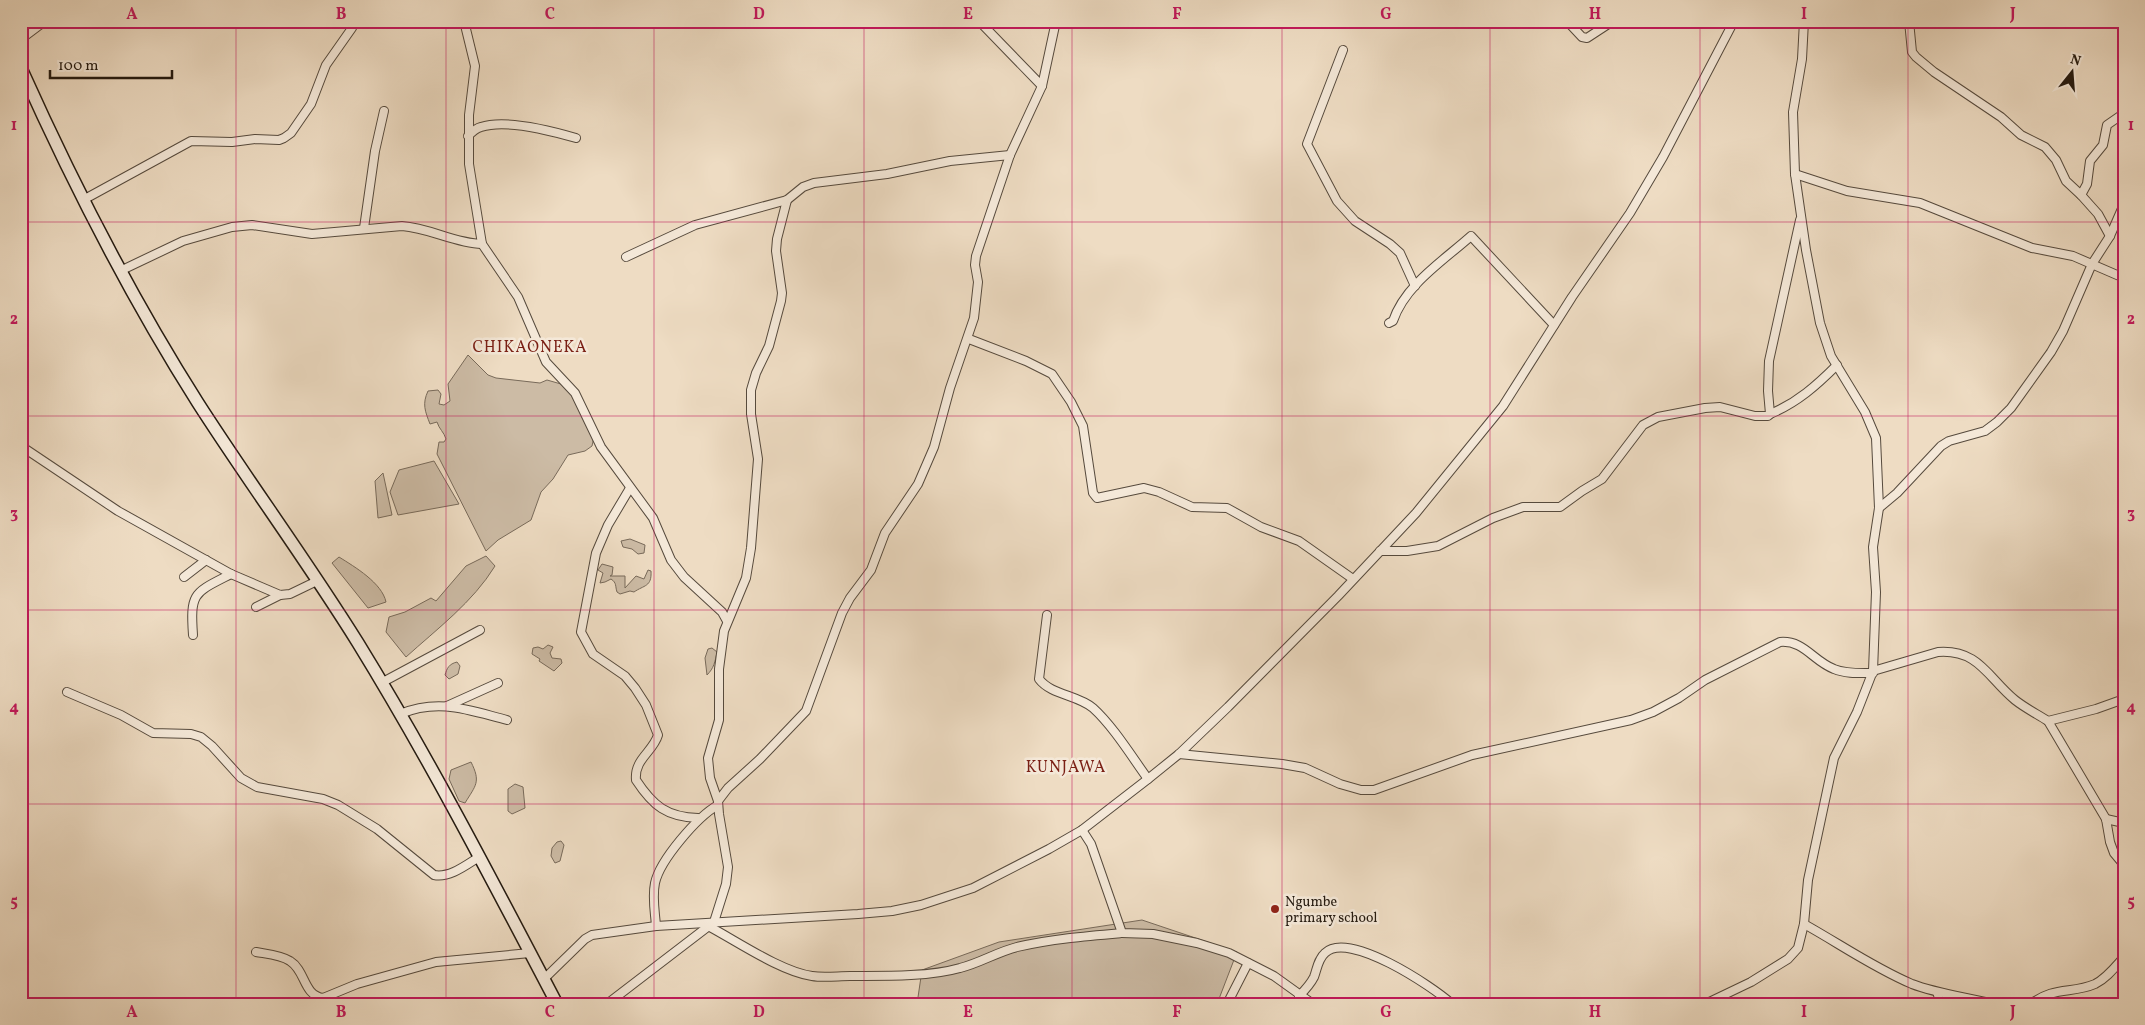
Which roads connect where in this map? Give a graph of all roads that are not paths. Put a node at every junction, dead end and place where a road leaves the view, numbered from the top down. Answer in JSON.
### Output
{"nodes":[{"id":1,"x":46,"y":21,"type":"edge"},
{"id":2,"x":350,"y":21,"type":"edge"},
{"id":3,"x":464,"y":21,"type":"edge"},
{"id":4,"x":979,"y":21,"type":"edge"},
{"id":5,"x":1056,"y":21,"type":"edge"},
{"id":6,"x":1568,"y":21,"type":"edge"},
{"id":7,"x":1613,"y":21,"type":"edge"},
{"id":8,"x":1734,"y":21,"type":"edge"},
{"id":9,"x":1804,"y":21,"type":"edge"},
{"id":10,"x":1909,"y":21,"type":"edge"},
{"id":11,"x":21,"y":38,"type":"edge"},
{"id":12,"x":1343,"y":50,"type":"dead end"},
{"id":13,"x":21,"y":68,"type":"edge"},
{"id":14,"x":1042,"y":86,"type":"junction"},
{"id":15,"x":26,"y":93,"type":"edge"},
{"id":16,"x":384,"y":111,"type":"dead end"},
{"id":17,"x":2120,"y":116,"type":"dead end"},
{"id":18,"x":468,"y":136,"type":"junction"},
{"id":19,"x":576,"y":138,"type":"dead end"},
{"id":20,"x":1010,"y":155,"type":"junction"},
{"id":21,"x":1795,"y":174,"type":"junction"},
{"id":22,"x":2081,"y":195,"type":"junction"},
{"id":23,"x":82,"y":200,"type":"junction"},
{"id":24,"x":787,"y":200,"type":"junction"},
{"id":25,"x":2124,"y":204,"type":"edge"},
{"id":26,"x":1800,"y":215,"type":"junction"},
{"id":27,"x":364,"y":228,"type":"junction"},
{"id":28,"x":2110,"y":236,"type":"junction"},
{"id":29,"x":482,"y":244,"type":"junction"},
{"id":30,"x":626,"y":257,"type":"dead end"},
{"id":31,"x":2092,"y":264,"type":"junction"},
{"id":32,"x":120,"y":272,"type":"junction"},
{"id":33,"x":2124,"y":278,"type":"edge"},
{"id":34,"x":1415,"y":286,"type":"junction"},
{"id":35,"x":1389,"y":323,"type":"dead end"},
{"id":36,"x":1554,"y":325,"type":"junction"},
{"id":37,"x":969,"y":338,"type":"junction"},
{"id":38,"x":1837,"y":365,"type":"junction"},
{"id":39,"x":1770,"y":414,"type":"junction"},
{"id":40,"x":21,"y":446,"type":"edge"},
{"id":41,"x":630,"y":488,"type":"junction"},
{"id":42,"x":1879,"y":508,"type":"junction"},
{"id":43,"x":1380,"y":551,"type":"junction"},
{"id":44,"x":206,"y":560,"type":"junction"},
{"id":45,"x":231,"y":574,"type":"junction"},
{"id":46,"x":184,"y":577,"type":"dead end"},
{"id":47,"x":1353,"y":579,"type":"junction"},
{"id":48,"x":318,"y":581,"type":"junction"},
{"id":49,"x":280,"y":595,"type":"junction"},
{"id":50,"x":256,"y":607,"type":"dead end"},
{"id":51,"x":1048,"y":615,"type":"dead end"},
{"id":52,"x":727,"y":620,"type":"junction"},
{"id":53,"x":480,"y":630,"type":"dead end"},
{"id":54,"x":193,"y":635,"type":"dead end"},
{"id":55,"x":1873,"y":672,"type":"junction"},
{"id":56,"x":498,"y":683,"type":"dead end"},
{"id":57,"x":381,"y":684,"type":"junction"},
{"id":58,"x":67,"y":692,"type":"dead end"},
{"id":59,"x":2124,"y":699,"type":"edge"},
{"id":60,"x":447,"y":706,"type":"junction"},
{"id":61,"x":400,"y":714,"type":"junction"},
{"id":62,"x":507,"y":720,"type":"dead end"},
{"id":63,"x":2048,"y":721,"type":"junction"},
{"id":64,"x":1179,"y":754,"type":"junction"},
{"id":65,"x":1148,"y":779,"type":"junction"},
{"id":66,"x":718,"y":803,"type":"junction"},
{"id":67,"x":698,"y":818,"type":"junction"},
{"id":68,"x":2106,"y":819,"type":"junction"},
{"id":69,"x":2124,"y":823,"type":"edge"},
{"id":70,"x":1082,"y":830,"type":"junction"},
{"id":71,"x":479,"y":857,"type":"junction"},
{"id":72,"x":2124,"y":865,"type":"edge"},
{"id":73,"x":1804,"y":924,"type":"junction"},
{"id":74,"x":712,"y":925,"type":"junction"},
{"id":75,"x":656,"y":926,"type":"junction"},
{"id":76,"x":1122,"y":933,"type":"junction"},
{"id":77,"x":256,"y":952,"type":"dead end"},
{"id":78,"x":530,"y":953,"type":"junction"},
{"id":79,"x":2124,"y":957,"type":"edge"},
{"id":80,"x":1248,"y":963,"type":"junction"},
{"id":81,"x":544,"y":979,"type":"junction"},
{"id":82,"x":1937,"y":992,"type":"junction"},
{"id":83,"x":1299,"y":996,"type":"junction"},
{"id":84,"x":557,"y":1004,"type":"edge"},
{"id":85,"x":607,"y":1004,"type":"edge"},
{"id":86,"x":1227,"y":1004,"type":"edge"},
{"id":87,"x":1314,"y":1004,"type":"edge"},
{"id":88,"x":1452,"y":1004,"type":"edge"},
{"id":89,"x":1705,"y":1004,"type":"edge"},
{"id":90,"x":1941,"y":1004,"type":"edge"},
{"id":91,"x":1994,"y":1004,"type":"edge"},
{"id":92,"x":2031,"y":1004,"type":"edge"}],
"edges":[{"from":1,"to":11,"type":"street"},
{"from":2,"to":23,"type":"street"},
{"from":3,"to":18,"type":"street"},
{"from":4,"to":14,"type":"street"},
{"from":5,"to":14,"type":"street"},
{"from":6,"to":7,"type":"street"},
{"from":8,"to":36,"type":"street"},
{"from":9,"to":21,"type":"street"},
{"from":10,"to":22,"type":"street"},
{"from":12,"to":34,"type":"street"},
{"from":13,"to":15,"type":"main road"},
{"from":14,"to":20,"type":"street"},
{"from":15,"to":23,"type":"main road"},
{"from":16,"to":27,"type":"street"},
{"from":17,"to":22,"type":"street"},
{"from":18,"to":19,"type":"street"},
{"from":18,"to":29,"type":"street"},
{"from":20,"to":24,"type":"street"},
{"from":20,"to":37,"type":"street"},
{"from":21,"to":26,"type":"street"},
{"from":21,"to":31,"type":"street"},
{"from":22,"to":28,"type":"street"},
{"from":23,"to":32,"type":"main road"},
{"from":24,"to":30,"type":"street"},
{"from":24,"to":52,"type":"street"},
{"from":25,"to":28,"type":"street"},
{"from":26,"to":38,"type":"street"},
{"from":26,"to":39,"type":"street"},
{"from":27,"to":29,"type":"street"},
{"from":27,"to":32,"type":"street"},
{"from":28,"to":31,"type":"street"},
{"from":29,"to":41,"type":"street"},
{"from":31,"to":33,"type":"street"},
{"from":31,"to":42,"type":"street"},
{"from":32,"to":48,"type":"main road"},
{"from":34,"to":35,"type":"street"},
{"from":34,"to":36,"type":"street"},
{"from":36,"to":43,"type":"street"},
{"from":37,"to":47,"type":"street"},
{"from":37,"to":66,"type":"street"},
{"from":38,"to":39,"type":"street"},
{"from":38,"to":42,"type":"street"},
{"from":39,"to":43,"type":"street"},
{"from":40,"to":44,"type":"street"},
{"from":41,"to":52,"type":"street"},
{"from":41,"to":67,"type":"street"},
{"from":42,"to":55,"type":"street"},
{"from":43,"to":47,"type":"street"},
{"from":44,"to":45,"type":"street"},
{"from":44,"to":46,"type":"street"},
{"from":45,"to":49,"type":"street"},
{"from":45,"to":54,"type":"street"},
{"from":47,"to":64,"type":"street"},
{"from":48,"to":49,"type":"street"},
{"from":48,"to":57,"type":"main road"},
{"from":49,"to":50,"type":"street"},
{"from":51,"to":65,"type":"street"},
{"from":52,"to":66,"type":"street"},
{"from":53,"to":57,"type":"street"},
{"from":55,"to":63,"type":"street"},
{"from":55,"to":64,"type":"street"},
{"from":55,"to":73,"type":"street"},
{"from":56,"to":60,"type":"street"},
{"from":57,"to":61,"type":"main road"},
{"from":58,"to":71,"type":"street"},
{"from":59,"to":63,"type":"street"},
{"from":60,"to":61,"type":"street"},
{"from":60,"to":62,"type":"street"},
{"from":61,"to":71,"type":"main road"},
{"from":63,"to":68,"type":"street"},
{"from":64,"to":65,"type":"street"},
{"from":65,"to":70,"type":"street"},
{"from":66,"to":67,"type":"street"},
{"from":66,"to":74,"type":"street"},
{"from":67,"to":75,"type":"street"},
{"from":68,"to":69,"type":"street"},
{"from":68,"to":72,"type":"street"},
{"from":70,"to":74,"type":"street"},
{"from":70,"to":76,"type":"street"},
{"from":71,"to":78,"type":"main road"},
{"from":73,"to":82,"type":"street"},
{"from":73,"to":89,"type":"street"},
{"from":74,"to":75,"type":"street"},
{"from":74,"to":76,"type":"street"},
{"from":74,"to":85,"type":"street"},
{"from":75,"to":81,"type":"street"},
{"from":76,"to":80,"type":"street"},
{"from":77,"to":78,"type":"street"},
{"from":78,"to":81,"type":"main road"},
{"from":79,"to":92,"type":"street"},
{"from":80,"to":83,"type":"street"},
{"from":80,"to":86,"type":"street"},
{"from":81,"to":84,"type":"main road"},
{"from":82,"to":90,"type":"street"},
{"from":82,"to":91,"type":"street"},
{"from":83,"to":87,"type":"street"},
{"from":83,"to":88,"type":"street"}]}
